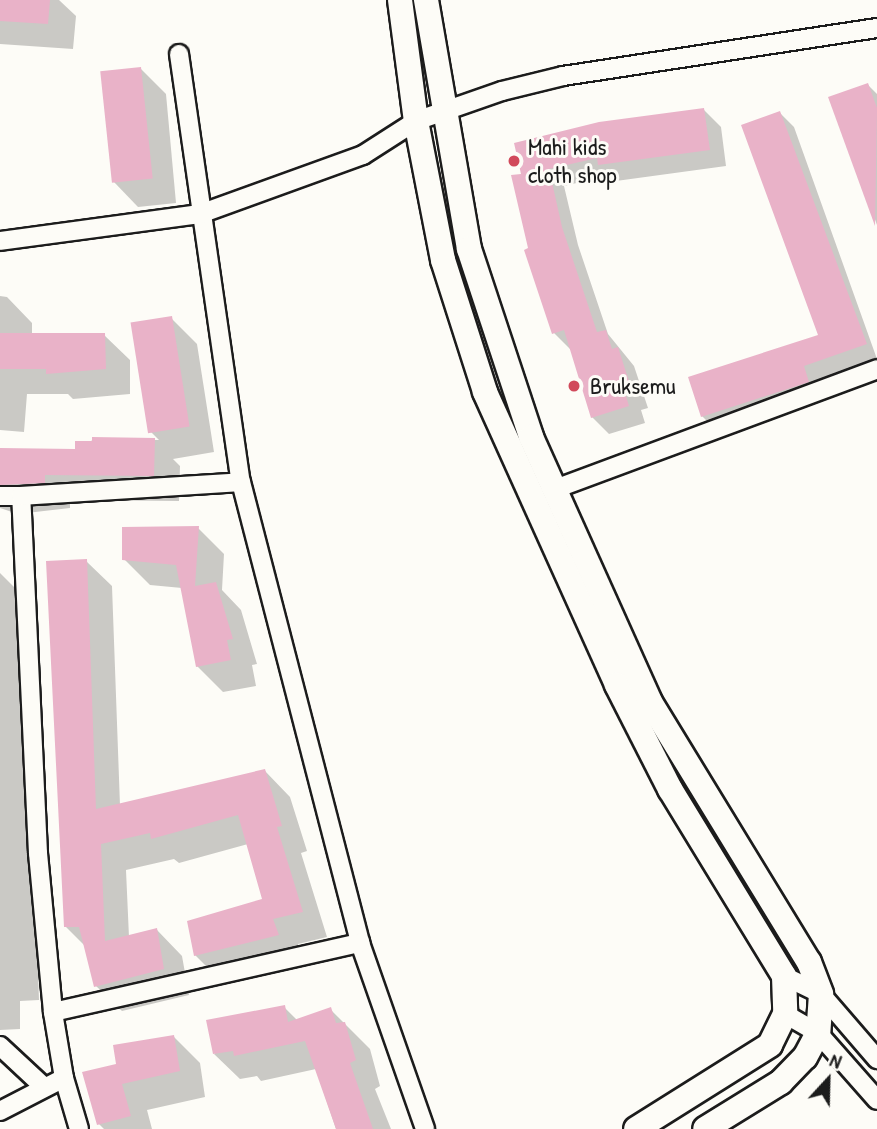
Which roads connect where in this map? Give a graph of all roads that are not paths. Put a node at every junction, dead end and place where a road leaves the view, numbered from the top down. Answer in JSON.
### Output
{"nodes":[{"id":1,"x":401,"y":0,"type":"edge"},
{"id":2,"x":426,"y":0,"type":"edge"},
{"id":3,"x":877,"y":28,"type":"edge"},
{"id":4,"x":179,"y":54,"type":"dead end"},
{"id":5,"x":444,"y":111,"type":"junction"},
{"id":6,"x":416,"y":121,"type":"junction"},
{"id":7,"x":200,"y":214,"type":"junction"},
{"id":8,"x":0,"y":241,"type":"edge"},
{"id":9,"x":877,"y":369,"type":"edge"},
{"id":10,"x":241,"y":482,"type":"junction"},
{"id":11,"x":555,"y":489,"type":"junction"},
{"id":12,"x":0,"y":496,"type":"edge"},
{"id":13,"x":21,"y":496,"type":"junction"},
{"id":14,"x":360,"y":943,"type":"junction"},
{"id":15,"x":784,"y":976,"type":"junction"},
{"id":16,"x":821,"y":994,"type":"junction"},
{"id":17,"x":53,"y":1012,"type":"junction"},
{"id":18,"x":785,"y":1014,"type":"junction"},
{"id":19,"x":818,"y":1033,"type":"junction"},
{"id":20,"x":0,"y":1046,"type":"edge"},
{"id":21,"x":877,"y":1059,"type":"edge"},
{"id":22,"x":64,"y":1078,"type":"junction"},
{"id":23,"x":44,"y":1087,"type":"junction"},
{"id":24,"x":877,"y":1100,"type":"edge"},
{"id":25,"x":0,"y":1111,"type":"edge"},
{"id":26,"x":79,"y":1129,"type":"edge"},
{"id":27,"x":425,"y":1129,"type":"edge"},
{"id":28,"x":636,"y":1129,"type":"edge"},
{"id":29,"x":705,"y":1129,"type":"edge"}],
"edges":[{"from":1,"to":6,"type":"main road"},
{"from":2,"to":5,"type":"main road"},
{"from":3,"to":5,"type":"street"},
{"from":4,"to":7,"type":"street"},
{"from":5,"to":6,"type":"street"},
{"from":5,"to":11,"type":"main road"},
{"from":6,"to":7,"type":"street"},
{"from":6,"to":15,"type":"main road"},
{"from":7,"to":8,"type":"street"},
{"from":7,"to":10,"type":"street"},
{"from":9,"to":11,"type":"street"},
{"from":10,"to":13,"type":"street"},
{"from":10,"to":14,"type":"street"},
{"from":11,"to":16,"type":"main road"},
{"from":12,"to":13,"type":"street"},
{"from":13,"to":17,"type":"street"},
{"from":14,"to":17,"type":"street"},
{"from":14,"to":27,"type":"street"},
{"from":15,"to":16,"type":"street"},
{"from":15,"to":18,"type":"main road"},
{"from":16,"to":19,"type":"main road"},
{"from":16,"to":21,"type":"street"},
{"from":17,"to":22,"type":"street"},
{"from":18,"to":19,"type":"street"},
{"from":18,"to":28,"type":"main road"},
{"from":19,"to":24,"type":"street"},
{"from":19,"to":29,"type":"main road"},
{"from":20,"to":23,"type":"street"},
{"from":22,"to":23,"type":"street"},
{"from":22,"to":26,"type":"street"},
{"from":23,"to":25,"type":"street"}]}
